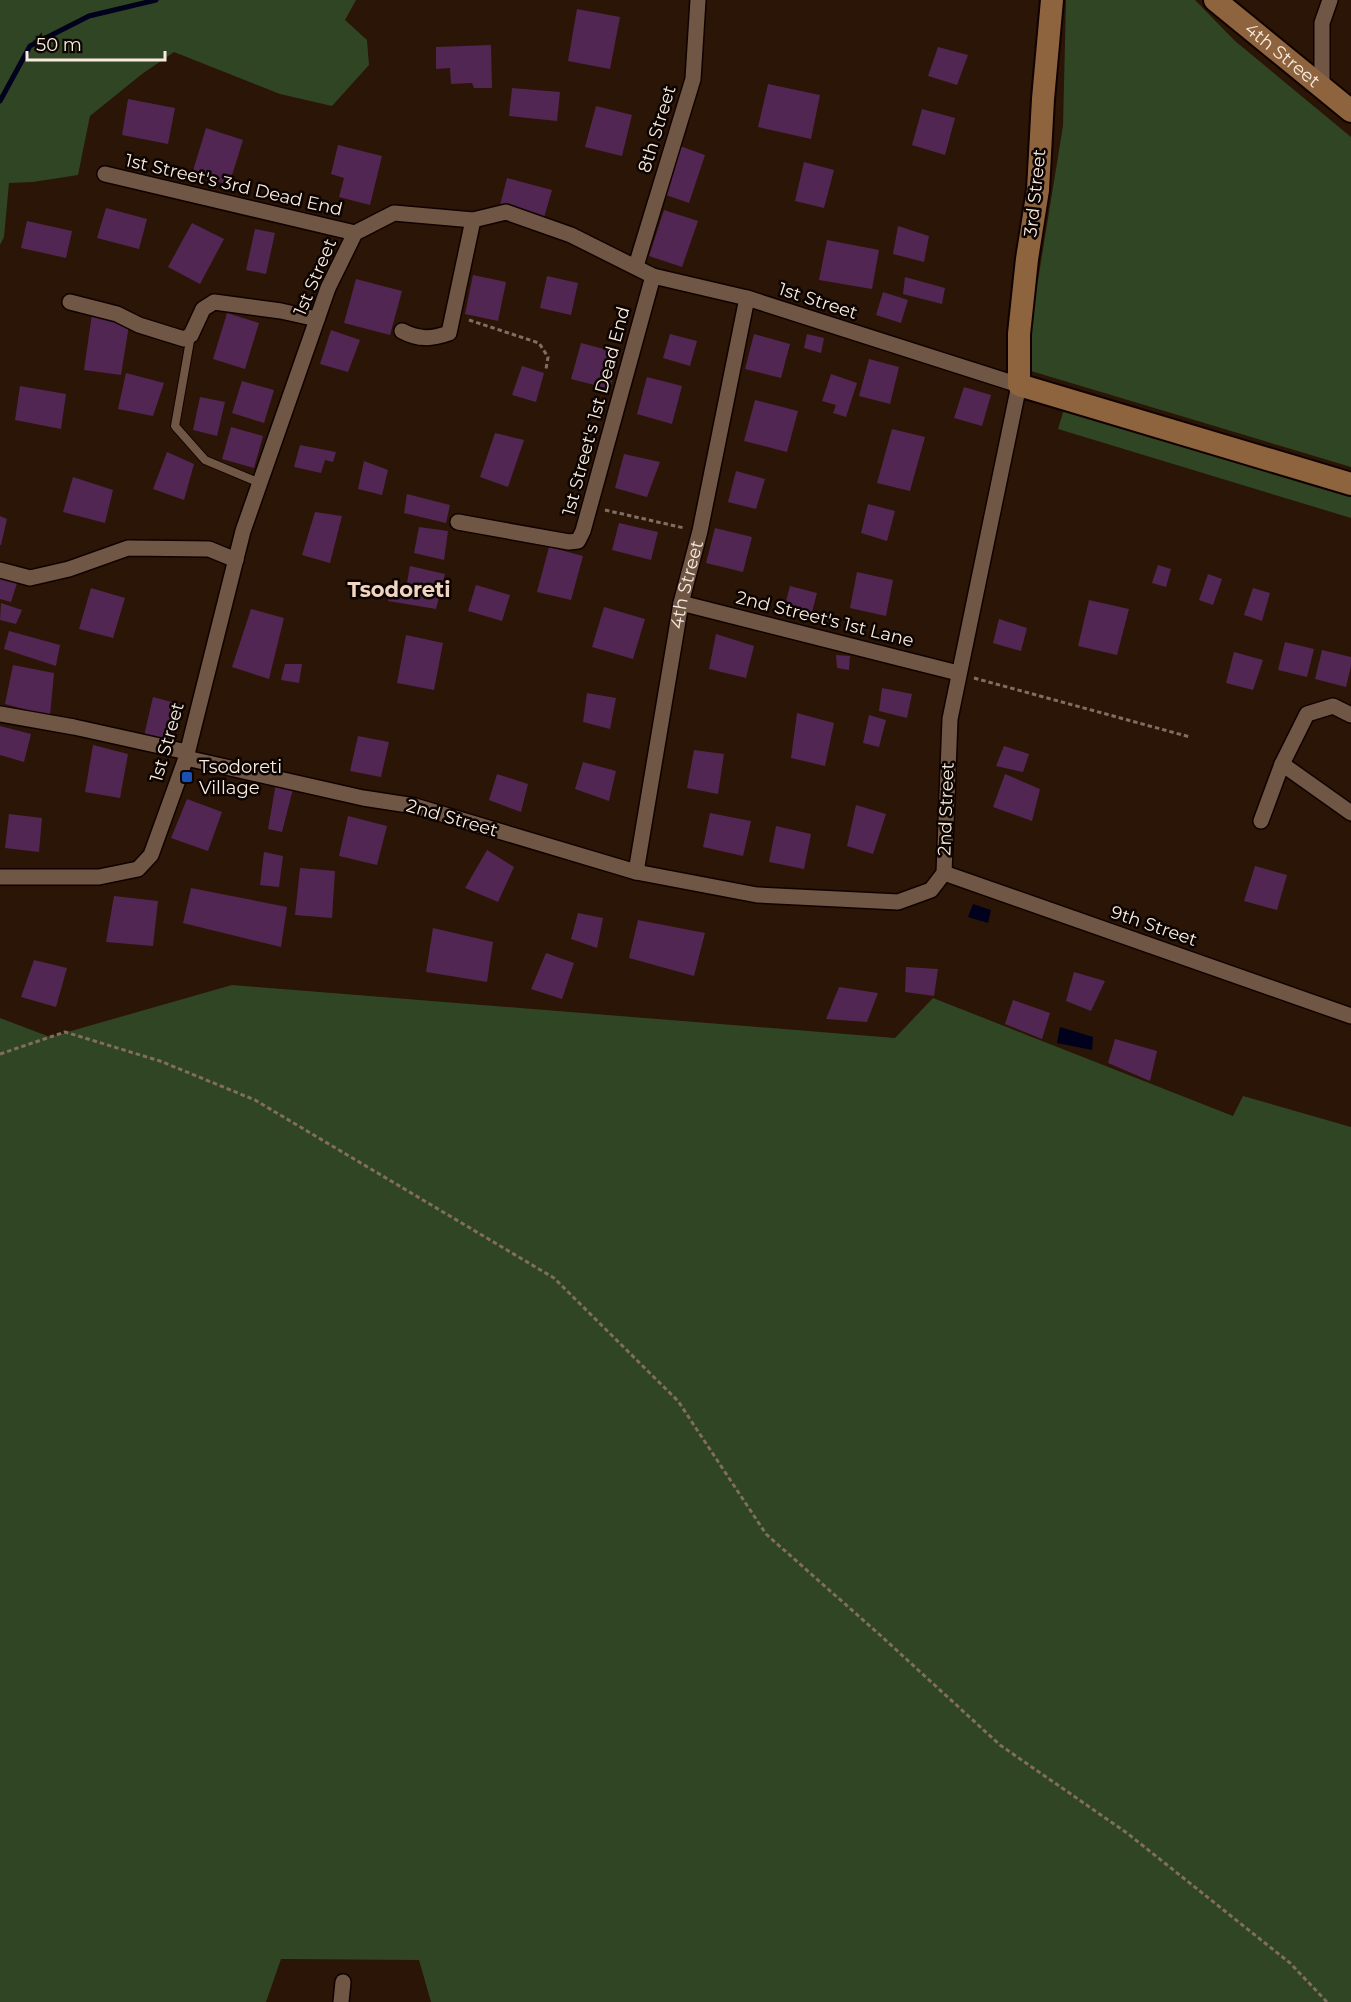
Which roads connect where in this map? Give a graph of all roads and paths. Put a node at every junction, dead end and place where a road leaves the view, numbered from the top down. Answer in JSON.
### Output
{"nodes":[{"id":1,"x":698,"y":0,"type":"edge"},
{"id":2,"x":1052,"y":0,"type":"edge"},
{"id":3,"x":1215,"y":0,"type":"edge"},
{"id":4,"x":1330,"y":0,"type":"edge"},
{"id":5,"x":1322,"y":86,"type":"junction"},
{"id":6,"x":1351,"y":111,"type":"edge"},
{"id":7,"x":105,"y":174,"type":"dead end"},
{"id":8,"x":473,"y":220,"type":"junction"},
{"id":9,"x":356,"y":232,"type":"junction"},
{"id":10,"x":636,"y":266,"type":"junction"},
{"id":11,"x":653,"y":276,"type":"junction"},
{"id":12,"x":747,"y":298,"type":"junction"},
{"id":13,"x":70,"y":302,"type":"dead end"},
{"id":14,"x":453,"y":315,"type":"junction"},
{"id":15,"x":317,"y":319,"type":"junction"},
{"id":16,"x":402,"y":331,"type":"dead end"},
{"id":17,"x":191,"y":335,"type":"junction"},
{"id":18,"x":546,"y":369,"type":"dead end"},
{"id":19,"x":1019,"y":385,"type":"junction"},
{"id":20,"x":260,"y":483,"type":"junction"},
{"id":21,"x":1351,"y":484,"type":"edge"},
{"id":22,"x":589,"y":507,"type":"junction"},
{"id":23,"x":458,"y":522,"type":"dead end"},
{"id":24,"x":700,"y":531,"type":"junction"},
{"id":25,"x":236,"y":560,"type":"junction"},
{"id":26,"x":0,"y":570,"type":"edge"},
{"id":27,"x":681,"y":603,"type":"junction"},
{"id":28,"x":958,"y":673,"type":"junction"},
{"id":29,"x":0,"y":714,"type":"edge"},
{"id":30,"x":1351,"y":715,"type":"edge"},
{"id":31,"x":1190,"y":737,"type":"dead end"},
{"id":32,"x":187,"y":755,"type":"junction"},
{"id":33,"x":1282,"y":764,"type":"junction"},
{"id":34,"x":1351,"y":813,"type":"edge"},
{"id":35,"x":1261,"y":821,"type":"dead end"},
{"id":36,"x":636,"y":872,"type":"junction"},
{"id":37,"x":944,"y":873,"type":"junction"},
{"id":38,"x":0,"y":877,"type":"edge"},
{"id":39,"x":1351,"y":1016,"type":"edge"},
{"id":40,"x":0,"y":1054,"type":"edge"},
{"id":41,"x":343,"y":1982,"type":"dead end"},
{"id":42,"x":341,"y":2002,"type":"edge"},
{"id":43,"x":1328,"y":2002,"type":"edge"}],
"edges":[{"from":1,"to":10,"type":"street","name":"8th Street"},
{"from":2,"to":19,"type":"street","name":"3rd Street"},
{"from":3,"to":5,"type":"street","name":"4th Street"},
{"from":4,"to":5,"type":"street"},
{"from":5,"to":6,"type":"street","name":"4th Street"},
{"from":7,"to":9,"type":"street","name":"1st Street's 3rd Dead End"},
{"from":8,"to":9,"type":"street","name":"1st Street"},
{"from":8,"to":10,"type":"street","name":"1st Street"},
{"from":8,"to":14,"type":"street"},
{"from":9,"to":15,"type":"street","name":"1st Street"},
{"from":10,"to":11,"type":"street","name":"1st Street"},
{"from":11,"to":12,"type":"street","name":"1st Street"},
{"from":11,"to":22,"type":"street","name":"1st Street's 1st Dead End"},
{"from":12,"to":19,"type":"street","name":"1st Street"},
{"from":12,"to":24,"type":"street","name":"4th Street"},
{"from":13,"to":17,"type":"street"},
{"from":14,"to":16,"type":"street"},
{"from":14,"to":18,"type":"path"},
{"from":15,"to":17,"type":"street"},
{"from":15,"to":20,"type":"street","name":"1st Street"},
{"from":17,"to":20,"type":"lane"},
{"from":19,"to":21,"type":"street"},
{"from":19,"to":28,"type":"street","name":"2nd Street"},
{"from":20,"to":25,"type":"street","name":"1st Street"},
{"from":22,"to":23,"type":"street","name":"1st Street's 1st Dead End"},
{"from":22,"to":24,"type":"path"},
{"from":24,"to":27,"type":"street","name":"4th Street"},
{"from":25,"to":26,"type":"street"},
{"from":25,"to":32,"type":"street","name":"1st Street"},
{"from":27,"to":28,"type":"street","name":"2nd Street's 1st Lane"},
{"from":27,"to":36,"type":"street","name":"4th Street"},
{"from":28,"to":31,"type":"path"},
{"from":28,"to":37,"type":"street","name":"2nd Street"},
{"from":29,"to":32,"type":"street","name":"2nd Street"},
{"from":30,"to":33,"type":"street"},
{"from":32,"to":36,"type":"street","name":"2nd Street"},
{"from":32,"to":38,"type":"street","name":"1st Street"},
{"from":33,"to":34,"type":"street"},
{"from":33,"to":35,"type":"street"},
{"from":36,"to":37,"type":"street","name":"2nd Street"},
{"from":37,"to":39,"type":"street","name":"9th Street"},
{"from":40,"to":43,"type":"path"},
{"from":41,"to":42,"type":"street"}]}
